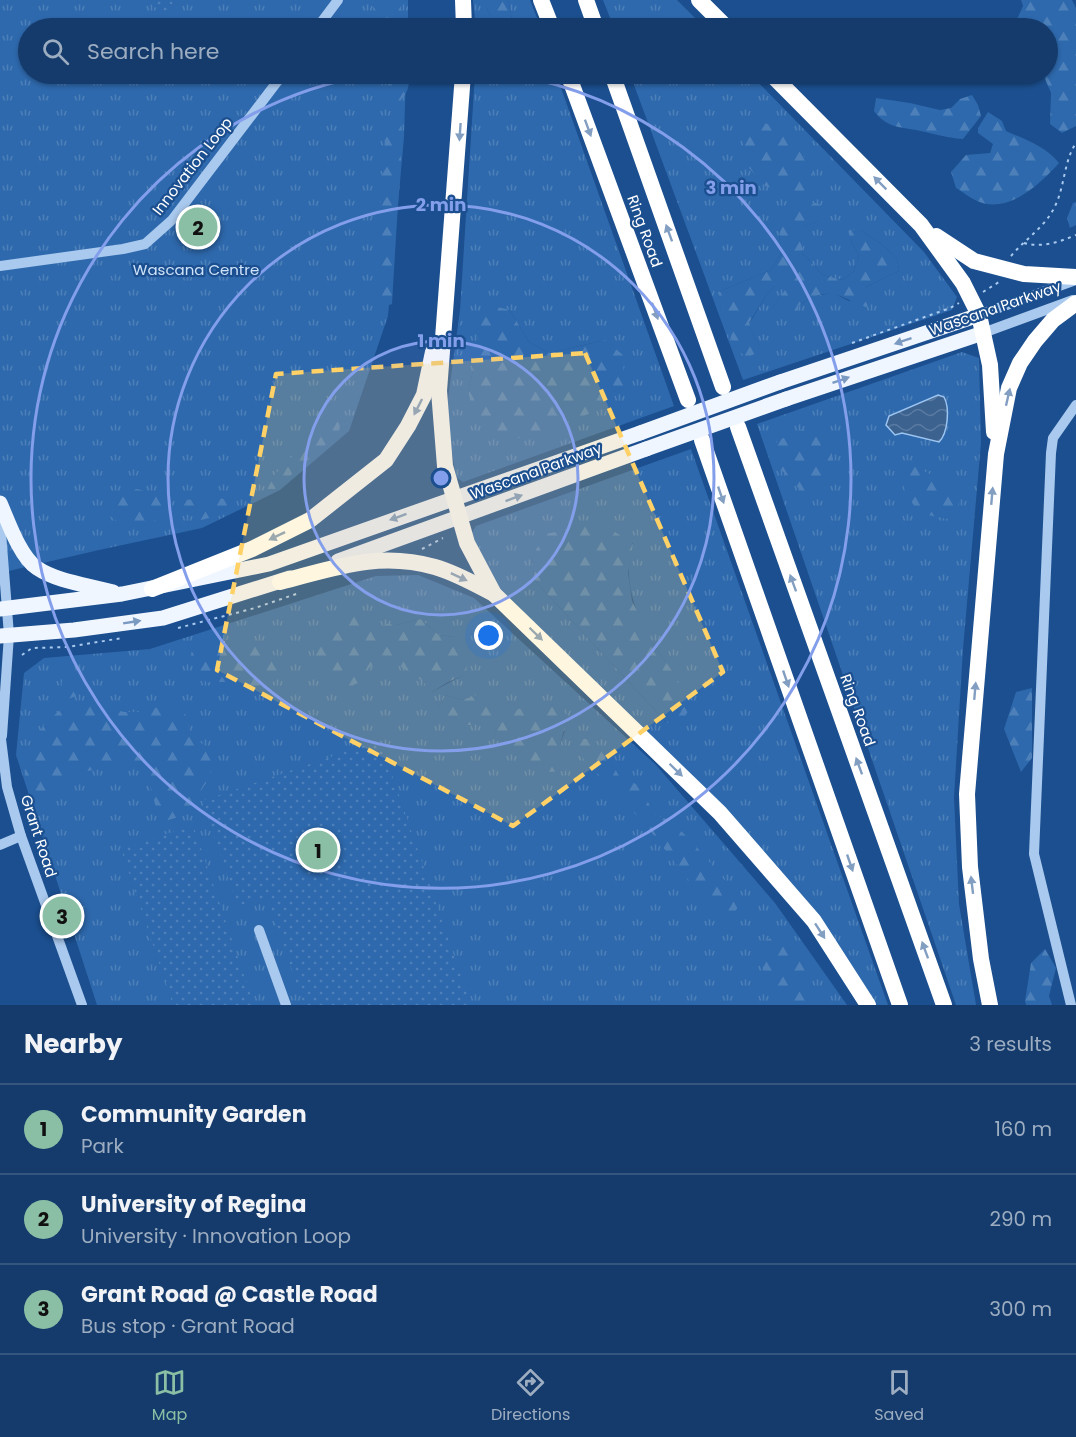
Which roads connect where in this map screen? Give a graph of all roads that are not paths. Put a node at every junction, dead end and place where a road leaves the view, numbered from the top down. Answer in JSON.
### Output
{"nodes":[{"id":1,"x":338,"y":0,"type":"edge"},
{"id":2,"x":462,"y":0,"type":"edge"},
{"id":3,"x":541,"y":0,"type":"edge"},
{"id":4,"x":586,"y":0,"type":"edge"},
{"id":5,"x":699,"y":0,"type":"edge"},
{"id":6,"x":324,"y":18,"type":"edge"},
{"id":7,"x":464,"y":18,"type":"edge"},
{"id":8,"x":548,"y":18,"type":"edge"},
{"id":9,"x":592,"y":18,"type":"edge"},
{"id":10,"x":717,"y":18,"type":"edge"},
{"id":11,"x":275,"y":84,"type":"edge"},
{"id":12,"x":463,"y":84,"type":"edge"},
{"id":13,"x":572,"y":84,"type":"edge"},
{"id":14,"x":616,"y":84,"type":"edge"},
{"id":15,"x":781,"y":84,"type":"edge"},
{"id":16,"x":921,"y":225,"type":"junction"},
{"id":17,"x":0,"y":266,"type":"edge"},
{"id":18,"x":1076,"y":279,"type":"edge"},
{"id":19,"x":447,"y":290,"type":"junction"},
{"id":20,"x":1076,"y":301,"type":"edge"},
{"id":21,"x":979,"y":315,"type":"junction"},
{"id":22,"x":983,"y":333,"type":"junction"},
{"id":23,"x":723,"y":387,"type":"dead end"},
{"id":24,"x":687,"y":400,"type":"dead end"},
{"id":25,"x":1076,"y":405,"type":"edge"},
{"id":26,"x":738,"y":427,"type":"dead end"},
{"id":27,"x":702,"y":440,"type":"dead end"},
{"id":28,"x":996,"y":454,"type":"junction"},
{"id":29,"x":453,"y":498,"type":"junction"},
{"id":30,"x":0,"y":503,"type":"edge"},
{"id":31,"x":459,"y":519,"type":"junction"},
{"id":32,"x":0,"y":520,"type":"edge"},
{"id":33,"x":280,"y":582,"type":"junction"},
{"id":34,"x":152,"y":589,"type":"junction"},
{"id":35,"x":122,"y":594,"type":"junction"},
{"id":36,"x":494,"y":594,"type":"junction"},
{"id":37,"x":4,"y":609,"type":"edge"},
{"id":38,"x":4,"y":636,"type":"edge"},
{"id":39,"x":0,"y":731,"type":"edge"},
{"id":40,"x":2,"y":742,"type":"junction"},
{"id":41,"x":21,"y":836,"type":"junction"},
{"id":42,"x":0,"y":845,"type":"edge"},
{"id":43,"x":259,"y":930,"type":"dead end"},
{"id":44,"x":82,"y":1005,"type":"edge"},
{"id":45,"x":286,"y":1005,"type":"edge"},
{"id":46,"x":868,"y":1005,"type":"edge"},
{"id":47,"x":900,"y":1005,"type":"edge"},
{"id":48,"x":944,"y":1005,"type":"edge"},
{"id":49,"x":990,"y":1005,"type":"edge"},
{"id":50,"x":1071,"y":1005,"type":"edge"}],
"edges":[{"from":1,"to":6,"type":"street"},
{"from":2,"to":7,"type":"highway"},
{"from":3,"to":8,"type":"highway"},
{"from":4,"to":9,"type":"highway"},
{"from":5,"to":10,"type":"highway"},
{"from":11,"to":17,"type":"street","name":"Innovation Loop"},
{"from":12,"to":19,"type":"highway","one_way":true},
{"from":13,"to":24,"type":"highway","name":"Ring Road","one_way":true},
{"from":23,"to":14,"type":"highway","name":"Ring Road","one_way":true},
{"from":16,"to":15,"type":"highway","one_way":true},
{"from":16,"to":18,"type":"highway"},
{"from":16,"to":21,"type":"highway"},
{"from":18,"to":21,"type":"street","name":"Wascana Parkway"},
{"from":19,"to":29,"type":"highway"},
{"from":19,"to":34,"type":"highway","one_way":true},
{"from":20,"to":22,"type":"street","name":"Wascana Parkway"},
{"from":28,"to":20,"type":"highway","one_way":true},
{"from":21,"to":22,"type":"highway"},
{"from":21,"to":29,"type":"main road","name":"Wascana Parkway","one_way":true,"bridge":true},
{"from":22,"to":28,"type":"highway"},
{"from":31,"to":22,"type":"main road","name":"Wascana Parkway","one_way":true,"bridge":true},
{"from":25,"to":50,"type":"street"},
{"from":48,"to":26,"type":"highway","name":"Ring Road","one_way":true},
{"from":27,"to":47,"type":"highway","one_way":true},
{"from":49,"to":28,"type":"highway","one_way":true},
{"from":29,"to":31,"type":"highway"},
{"from":29,"to":34,"type":"main road","name":"Wascana Parkway","one_way":true},
{"from":30,"to":35,"type":"main road"},
{"from":31,"to":33,"type":"main road","name":"Wascana Parkway"},
{"from":31,"to":36,"type":"highway"},
{"from":32,"to":37,"type":"street","name":"Grant Road"},
{"from":33,"to":36,"type":"highway","one_way":true},
{"from":38,"to":33,"type":"main road","name":"Wascana Parkway","one_way":true},
{"from":34,"to":35,"type":"main road","name":"Wascana Parkway"},
{"from":35,"to":37,"type":"main road","name":"Wascana Parkway"},
{"from":36,"to":46,"type":"highway","one_way":true},
{"from":37,"to":38,"type":"street","name":"Grant Road"},
{"from":38,"to":40,"type":"street","name":"Grant Road"},
{"from":39,"to":40,"type":"street","name":"Grant Road"},
{"from":40,"to":41,"type":"street","name":"Grant Road"},
{"from":41,"to":42,"type":"street"},
{"from":41,"to":44,"type":"street","name":"Grant Road"},
{"from":43,"to":45,"type":"street"}]}
